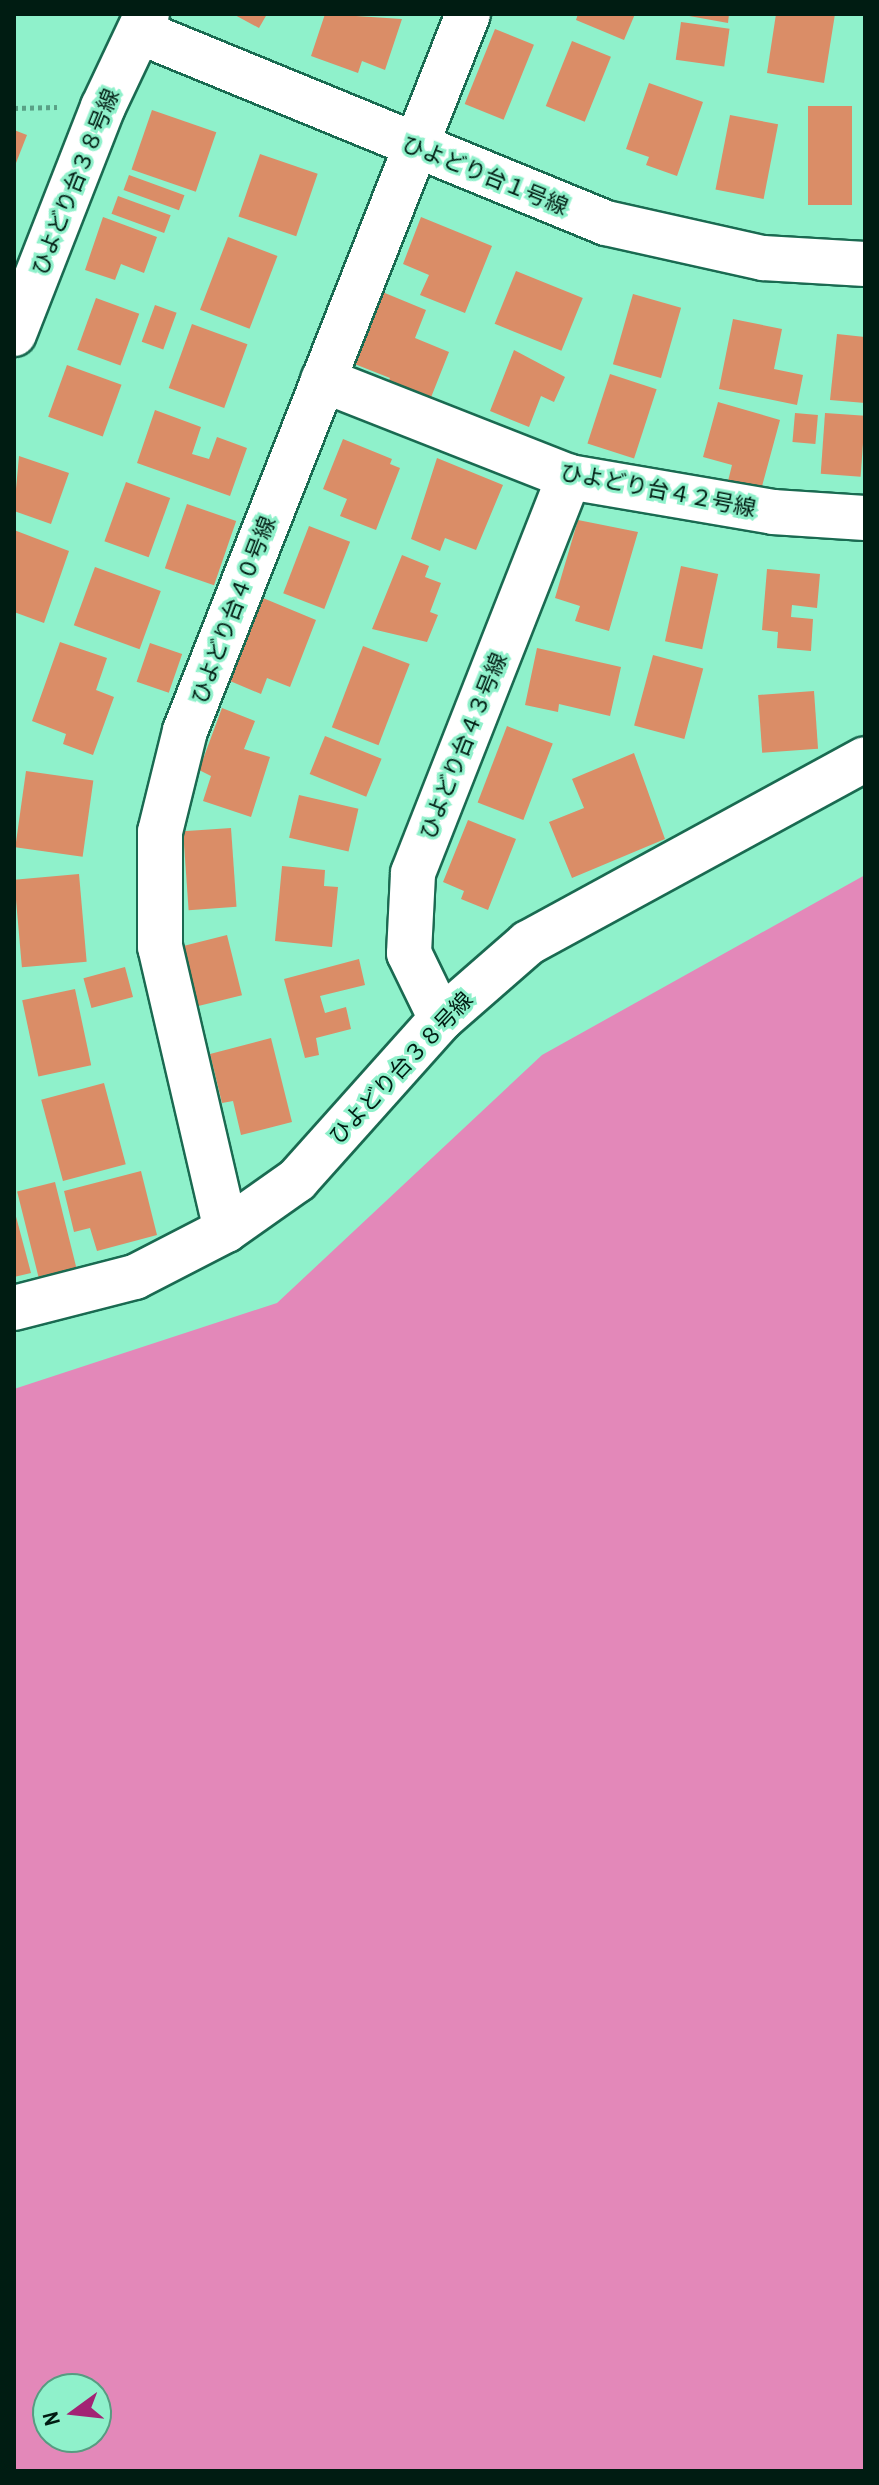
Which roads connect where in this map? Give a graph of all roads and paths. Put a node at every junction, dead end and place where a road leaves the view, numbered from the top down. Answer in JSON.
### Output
{"nodes":[{"id":1,"x":468,"y":14,"type":"edge"},
{"id":2,"x":143,"y":23,"type":"edge"},
{"id":3,"x":418,"y":149,"type":"junction"},
{"id":4,"x":865,"y":264,"type":"edge"},
{"id":5,"x":14,"y":334,"type":"edge"},
{"id":6,"x":323,"y":380,"type":"junction"},
{"id":7,"x":569,"y":477,"type":"junction"},
{"id":8,"x":865,"y":518,"type":"edge"},
{"id":9,"x":865,"y":759,"type":"edge"},
{"id":10,"x":441,"y":1019,"type":"junction"},
{"id":11,"x":226,"y":1230,"type":"junction"},
{"id":12,"x":14,"y":1308,"type":"edge"}],
"edges":[{"from":1,"to":3,"type":"street","name":"ひよどり台４０号線"},
{"from":2,"to":3,"type":"street","name":"ひよどり台１号線"},
{"from":2,"to":5,"type":"street","name":"ひよどり台３８号線"},
{"from":3,"to":4,"type":"street","name":"ひよどり台１号線"},
{"from":3,"to":6,"type":"street","name":"ひよどり台４０号線"},
{"from":6,"to":7,"type":"street","name":"ひよどり台４２号線"},
{"from":6,"to":11,"type":"street","name":"ひよどり台４０号線"},
{"from":7,"to":8,"type":"street","name":"ひよどり台４２号線"},
{"from":7,"to":10,"type":"street","name":"ひよどり台４３号線"},
{"from":9,"to":10,"type":"street","name":"ひよどり台３８号線"},
{"from":10,"to":11,"type":"street","name":"ひよどり台３８号線"},
{"from":11,"to":12,"type":"street","name":"ひよどり台３８号線"}]}
